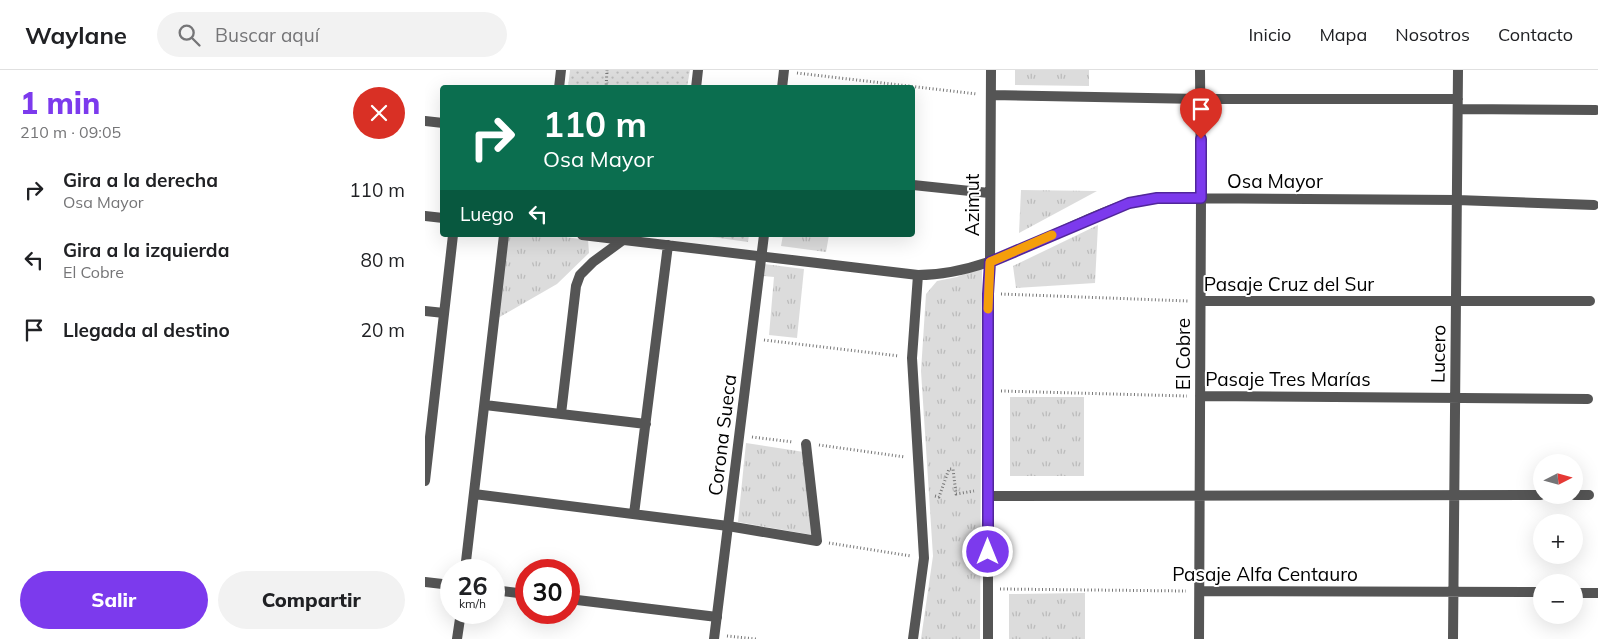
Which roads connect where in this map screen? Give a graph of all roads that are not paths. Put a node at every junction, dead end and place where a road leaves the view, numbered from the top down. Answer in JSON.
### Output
{"nodes":[{"id":1,"x":561,"y":70,"type":"edge"},
{"id":2,"x":698,"y":70,"type":"edge"},
{"id":3,"x":991,"y":70,"type":"edge"},
{"id":4,"x":1200,"y":70,"type":"edge"},
{"id":5,"x":1458,"y":70,"type":"edge"},
{"id":6,"x":784,"y":71,"type":"edge"},
{"id":7,"x":559,"y":85,"type":"edge"},
{"id":8,"x":696,"y":85,"type":"edge"},
{"id":9,"x":782,"y":85,"type":"edge"},
{"id":10,"x":991,"y":95,"type":"junction"},
{"id":11,"x":1200,"y":99,"type":"junction"},
{"id":12,"x":1458,"y":104,"type":"junction"},
{"id":13,"x":1596,"y":110,"type":"dead end"},
{"id":14,"x":425,"y":121,"type":"edge"},
{"id":15,"x":440,"y":123,"type":"edge"},
{"id":16,"x":915,"y":185,"type":"edge"},
{"id":17,"x":989,"y":192,"type":"junction"},
{"id":18,"x":1201,"y":198,"type":"junction"},
{"id":19,"x":1457,"y":200,"type":"junction"},
{"id":20,"x":1594,"y":205,"type":"dead end"},
{"id":21,"x":425,"y":216,"type":"edge"},
{"id":22,"x":440,"y":218,"type":"edge"},
{"id":23,"x":453,"y":237,"type":"edge"},
{"id":24,"x":505,"y":237,"type":"edge"},
{"id":25,"x":598,"y":237,"type":"edge"},
{"id":26,"x":764,"y":237,"type":"edge"},
{"id":27,"x":623,"y":240,"type":"junction"},
{"id":28,"x":668,"y":245,"type":"junction"},
{"id":29,"x":761,"y":256,"type":"junction"},
{"id":30,"x":990,"y":262,"type":"junction"},
{"id":31,"x":918,"y":275,"type":"junction"},
{"id":32,"x":1201,"y":301,"type":"junction"},
{"id":33,"x":1456,"y":301,"type":"junction"},
{"id":34,"x":1590,"y":301,"type":"dead end"},
{"id":35,"x":425,"y":311,"type":"edge"},
{"id":36,"x":444,"y":313,"type":"junction"},
{"id":37,"x":1201,"y":396,"type":"junction"},
{"id":38,"x":1455,"y":398,"type":"junction"},
{"id":39,"x":1588,"y":399,"type":"dead end"},
{"id":40,"x":430,"y":400,"type":"edge"},
{"id":41,"x":485,"y":405,"type":"junction"},
{"id":42,"x":561,"y":414,"type":"junction"},
{"id":43,"x":646,"y":424,"type":"junction"},
{"id":44,"x":806,"y":444,"type":"road end"},
{"id":45,"x":425,"y":481,"type":"edge"},
{"id":46,"x":474,"y":494,"type":"junction"},
{"id":47,"x":1200,"y":495,"type":"junction"},
{"id":48,"x":1454,"y":495,"type":"junction"},
{"id":49,"x":1533,"y":495,"type":"edge"},
{"id":50,"x":1583,"y":495,"type":"edge"},
{"id":51,"x":1589,"y":495,"type":"dead end"},
{"id":52,"x":988,"y":496,"type":"junction"},
{"id":53,"x":634,"y":514,"type":"junction"},
{"id":54,"x":728,"y":526,"type":"junction"},
{"id":55,"x":466,"y":559,"type":"edge"},
{"id":56,"x":425,"y":582,"type":"edge"},
{"id":57,"x":440,"y":584,"type":"edge"},
{"id":58,"x":1199,"y":591,"type":"junction"},
{"id":59,"x":1453,"y":592,"type":"junction"},
{"id":60,"x":1533,"y":592,"type":"edge"},
{"id":61,"x":1583,"y":592,"type":"edge"},
{"id":62,"x":1598,"y":593,"type":"edge"},
{"id":63,"x":580,"y":600,"type":"edge"},
{"id":64,"x":717,"y":617,"type":"junction"},
{"id":65,"x":459,"y":624,"type":"edge"},
{"id":66,"x":714,"y":637,"type":"edge"},
{"id":67,"x":457,"y":639,"type":"edge"},
{"id":68,"x":913,"y":639,"type":"edge"},
{"id":69,"x":987,"y":639,"type":"edge"},
{"id":70,"x":1199,"y":639,"type":"edge"},
{"id":71,"x":1453,"y":639,"type":"edge"}],
"edges":[{"from":1,"to":7,"type":"street"},
{"from":2,"to":8,"type":"street"},
{"from":3,"to":10,"type":"street","name":"Azimut"},
{"from":4,"to":11,"type":"street","name":"El Cobre"},
{"from":5,"to":12,"type":"street","name":"Lucero"},
{"from":6,"to":9,"type":"street"},
{"from":10,"to":11,"type":"street"},
{"from":10,"to":17,"type":"street","name":"Azimut"},
{"from":11,"to":12,"type":"street"},
{"from":11,"to":18,"type":"street","name":"El Cobre"},
{"from":12,"to":13,"type":"street"},
{"from":12,"to":19,"type":"street","name":"Lucero"},
{"from":14,"to":15,"type":"street"},
{"from":16,"to":17,"type":"street"},
{"from":17,"to":30,"type":"street","name":"Azimut"},
{"from":18,"to":19,"type":"street","name":"Osa Mayor"},
{"from":18,"to":30,"type":"street","name":"Osa Mayor"},
{"from":18,"to":32,"type":"street","name":"El Cobre"},
{"from":19,"to":20,"type":"street","name":"Osa Mayor"},
{"from":19,"to":33,"type":"street","name":"Lucero"},
{"from":21,"to":22,"type":"street"},
{"from":23,"to":36,"type":"street"},
{"from":24,"to":41,"type":"street"},
{"from":25,"to":27,"type":"street","name":"Osa Mayor"},
{"from":26,"to":29,"type":"street","name":"Corona Sueca"},
{"from":27,"to":28,"type":"street","name":"Osa Mayor"},
{"from":27,"to":42,"type":"street"},
{"from":28,"to":29,"type":"street","name":"Osa Mayor"},
{"from":28,"to":43,"type":"street"},
{"from":29,"to":31,"type":"street","name":"Osa Mayor"},
{"from":29,"to":54,"type":"street","name":"Corona Sueca"},
{"from":30,"to":31,"type":"street","name":"Osa Mayor"},
{"from":30,"to":52,"type":"street","name":"Azimut"},
{"from":31,"to":68,"type":"street"},
{"from":32,"to":33,"type":"street","name":"Pasaje Cruz del Sur"},
{"from":32,"to":37,"type":"street","name":"El Cobre"},
{"from":33,"to":34,"type":"street","name":"Pasaje Cruz del Sur"},
{"from":33,"to":38,"type":"street","name":"Lucero"},
{"from":35,"to":36,"type":"street"},
{"from":36,"to":40,"type":"street"},
{"from":37,"to":38,"type":"street","name":"Pasaje Tres Marías"},
{"from":37,"to":47,"type":"street","name":"El Cobre"},
{"from":38,"to":39,"type":"street","name":"Pasaje Tres Marías"},
{"from":38,"to":48,"type":"street","name":"Lucero"},
{"from":40,"to":45,"type":"street"},
{"from":41,"to":42,"type":"street"},
{"from":41,"to":46,"type":"street"},
{"from":42,"to":43,"type":"street"},
{"from":43,"to":53,"type":"street"},
{"from":44,"to":54,"type":"street"},
{"from":46,"to":53,"type":"street"},
{"from":46,"to":55,"type":"street"},
{"from":47,"to":48,"type":"street"},
{"from":47,"to":52,"type":"street"},
{"from":47,"to":58,"type":"street","name":"El Cobre"},
{"from":48,"to":49,"type":"street"},
{"from":48,"to":59,"type":"street","name":"Lucero"},
{"from":50,"to":51,"type":"street"},
{"from":52,"to":69,"type":"street","name":"Azimut"},
{"from":53,"to":54,"type":"street"},
{"from":54,"to":64,"type":"street","name":"Corona Sueca"},
{"from":56,"to":57,"type":"street"},
{"from":58,"to":59,"type":"street","name":"Pasaje Alfa Centauro"},
{"from":58,"to":70,"type":"street","name":"El Cobre"},
{"from":59,"to":60,"type":"street","name":"Pasaje Alfa Centauro"},
{"from":59,"to":71,"type":"street","name":"Lucero"},
{"from":61,"to":62,"type":"street"},
{"from":63,"to":64,"type":"street"},
{"from":64,"to":66,"type":"street","name":"Corona Sueca"},
{"from":65,"to":67,"type":"street"}]}
